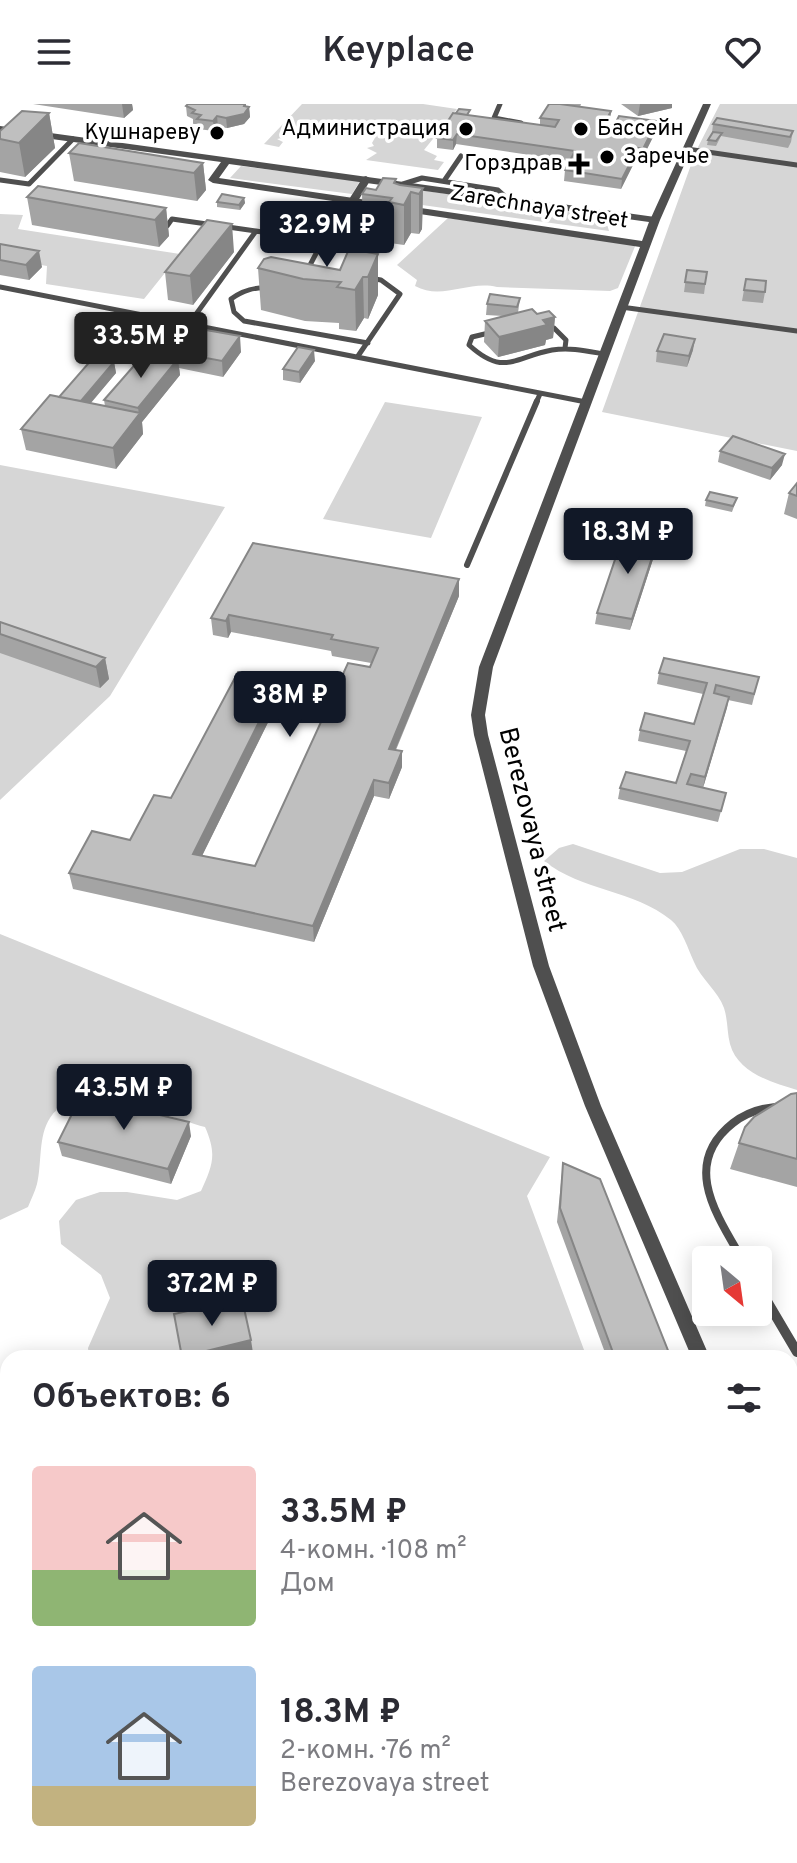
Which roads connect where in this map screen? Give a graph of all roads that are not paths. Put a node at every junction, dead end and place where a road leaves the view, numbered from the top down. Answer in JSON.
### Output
{"nodes":[{"id":1,"x":500,"y":104,"type":"edge"},
{"id":2,"x":707,"y":104,"type":"edge"},
{"id":3,"x":531,"y":124,"type":"edge"},
{"id":4,"x":0,"y":129,"type":"edge"},
{"id":5,"x":73,"y":139,"type":"junction"},
{"id":6,"x":687,"y":149,"type":"junction"},
{"id":7,"x":461,"y":156,"type":"dead end"},
{"id":8,"x":227,"y":160,"type":"junction"},
{"id":9,"x":797,"y":165,"type":"edge"},
{"id":10,"x":366,"y":179,"type":"junction"},
{"id":11,"x":0,"y":180,"type":"edge"},
{"id":12,"x":444,"y":181,"type":"junction"},
{"id":13,"x":403,"y":184,"type":"junction"},
{"id":14,"x":508,"y":199,"type":"junction"},
{"id":15,"x":353,"y":201,"type":"junction"},
{"id":16,"x":655,"y":220,"type":"junction"},
{"id":17,"x":152,"y":223,"type":"edge"},
{"id":18,"x":256,"y":231,"type":"junction"},
{"id":19,"x":322,"y":242,"type":"junction"},
{"id":20,"x":645,"y":245,"type":"junction"},
{"id":21,"x":309,"y":267,"type":"junction"},
{"id":22,"x":323,"y":269,"type":"edge"},
{"id":23,"x":366,"y":277,"type":"edge"},
{"id":24,"x":300,"y":279,"type":"edge"},
{"id":25,"x":0,"y":287,"type":"edge"},
{"id":26,"x":280,"y":290,"type":"edge"},
{"id":27,"x":621,"y":307,"type":"junction"},
{"id":28,"x":189,"y":324,"type":"junction"},
{"id":29,"x":539,"y":326,"type":"edge"},
{"id":30,"x":498,"y":331,"type":"edge"},
{"id":31,"x":797,"y":331,"type":"edge"},
{"id":32,"x":368,"y":343,"type":"junction"},
{"id":33,"x":565,"y":348,"type":"junction"},
{"id":34,"x":604,"y":354,"type":"junction"},
{"id":35,"x":358,"y":356,"type":"junction"},
{"id":36,"x":540,"y":394,"type":"junction"},
{"id":37,"x":586,"y":402,"type":"junction"},
{"id":38,"x":467,"y":565,"type":"dead end"},
{"id":39,"x":797,"y":1107,"type":"edge"},
{"id":40,"x":735,"y":1246,"type":"edge"},
{"id":41,"x":772,"y":1310,"type":"edge"},
{"id":42,"x":698,"y":1350,"type":"edge"},
{"id":43,"x":796,"y":1350,"type":"edge"}],
"edges":[{"from":1,"to":3,"type":"lane"},
{"from":2,"to":6,"type":"street","name":"Berezovaya street"},
{"from":4,"to":5,"type":"street","name":"Zarechnaya street"},
{"from":5,"to":8,"type":"street","name":"Zarechnaya street"},
{"from":5,"to":11,"type":"lane"},
{"from":6,"to":9,"type":"lane"},
{"from":6,"to":16,"type":"street","name":"Berezovaya street"},
{"from":7,"to":12,"type":"lane"},
{"from":8,"to":10,"type":"street","name":"Zarechnaya street"},
{"from":8,"to":15,"type":"street","name":"Zarechnaya street"},
{"from":10,"to":13,"type":"street","name":"Zarechnaya street"},
{"from":10,"to":15,"type":"street"},
{"from":12,"to":13,"type":"lane"},
{"from":12,"to":14,"type":"lane"},
{"from":13,"to":14,"type":"street","name":"Zarechnaya street"},
{"from":14,"to":16,"type":"street","name":"Zarechnaya street"},
{"from":15,"to":19,"type":"lane"},
{"from":15,"to":20,"type":"street","name":"Zarechnaya street"},
{"from":16,"to":20,"type":"street","name":"Berezovaya street"},
{"from":17,"to":18,"type":"lane"},
{"from":18,"to":19,"type":"lane"},
{"from":18,"to":28,"type":"lane"},
{"from":19,"to":21,"type":"lane"},
{"from":20,"to":27,"type":"street","name":"Berezovaya street"},
{"from":21,"to":22,"type":"lane"},
{"from":21,"to":24,"type":"lane"},
{"from":23,"to":32,"type":"lane"},
{"from":25,"to":28,"type":"lane"},
{"from":26,"to":32,"type":"lane"},
{"from":27,"to":31,"type":"lane"},
{"from":27,"to":34,"type":"street","name":"Berezovaya street"},
{"from":28,"to":35,"type":"lane"},
{"from":29,"to":33,"type":"lane"},
{"from":30,"to":33,"type":"lane"},
{"from":32,"to":35,"type":"lane"},
{"from":33,"to":34,"type":"lane"},
{"from":34,"to":37,"type":"street","name":"Berezovaya street"},
{"from":35,"to":36,"type":"lane"},
{"from":36,"to":37,"type":"lane"},
{"from":36,"to":38,"type":"lane"},
{"from":37,"to":42,"type":"street","name":"Berezovaya street"},
{"from":39,"to":40,"type":"lane"},
{"from":41,"to":43,"type":"lane"}]}
